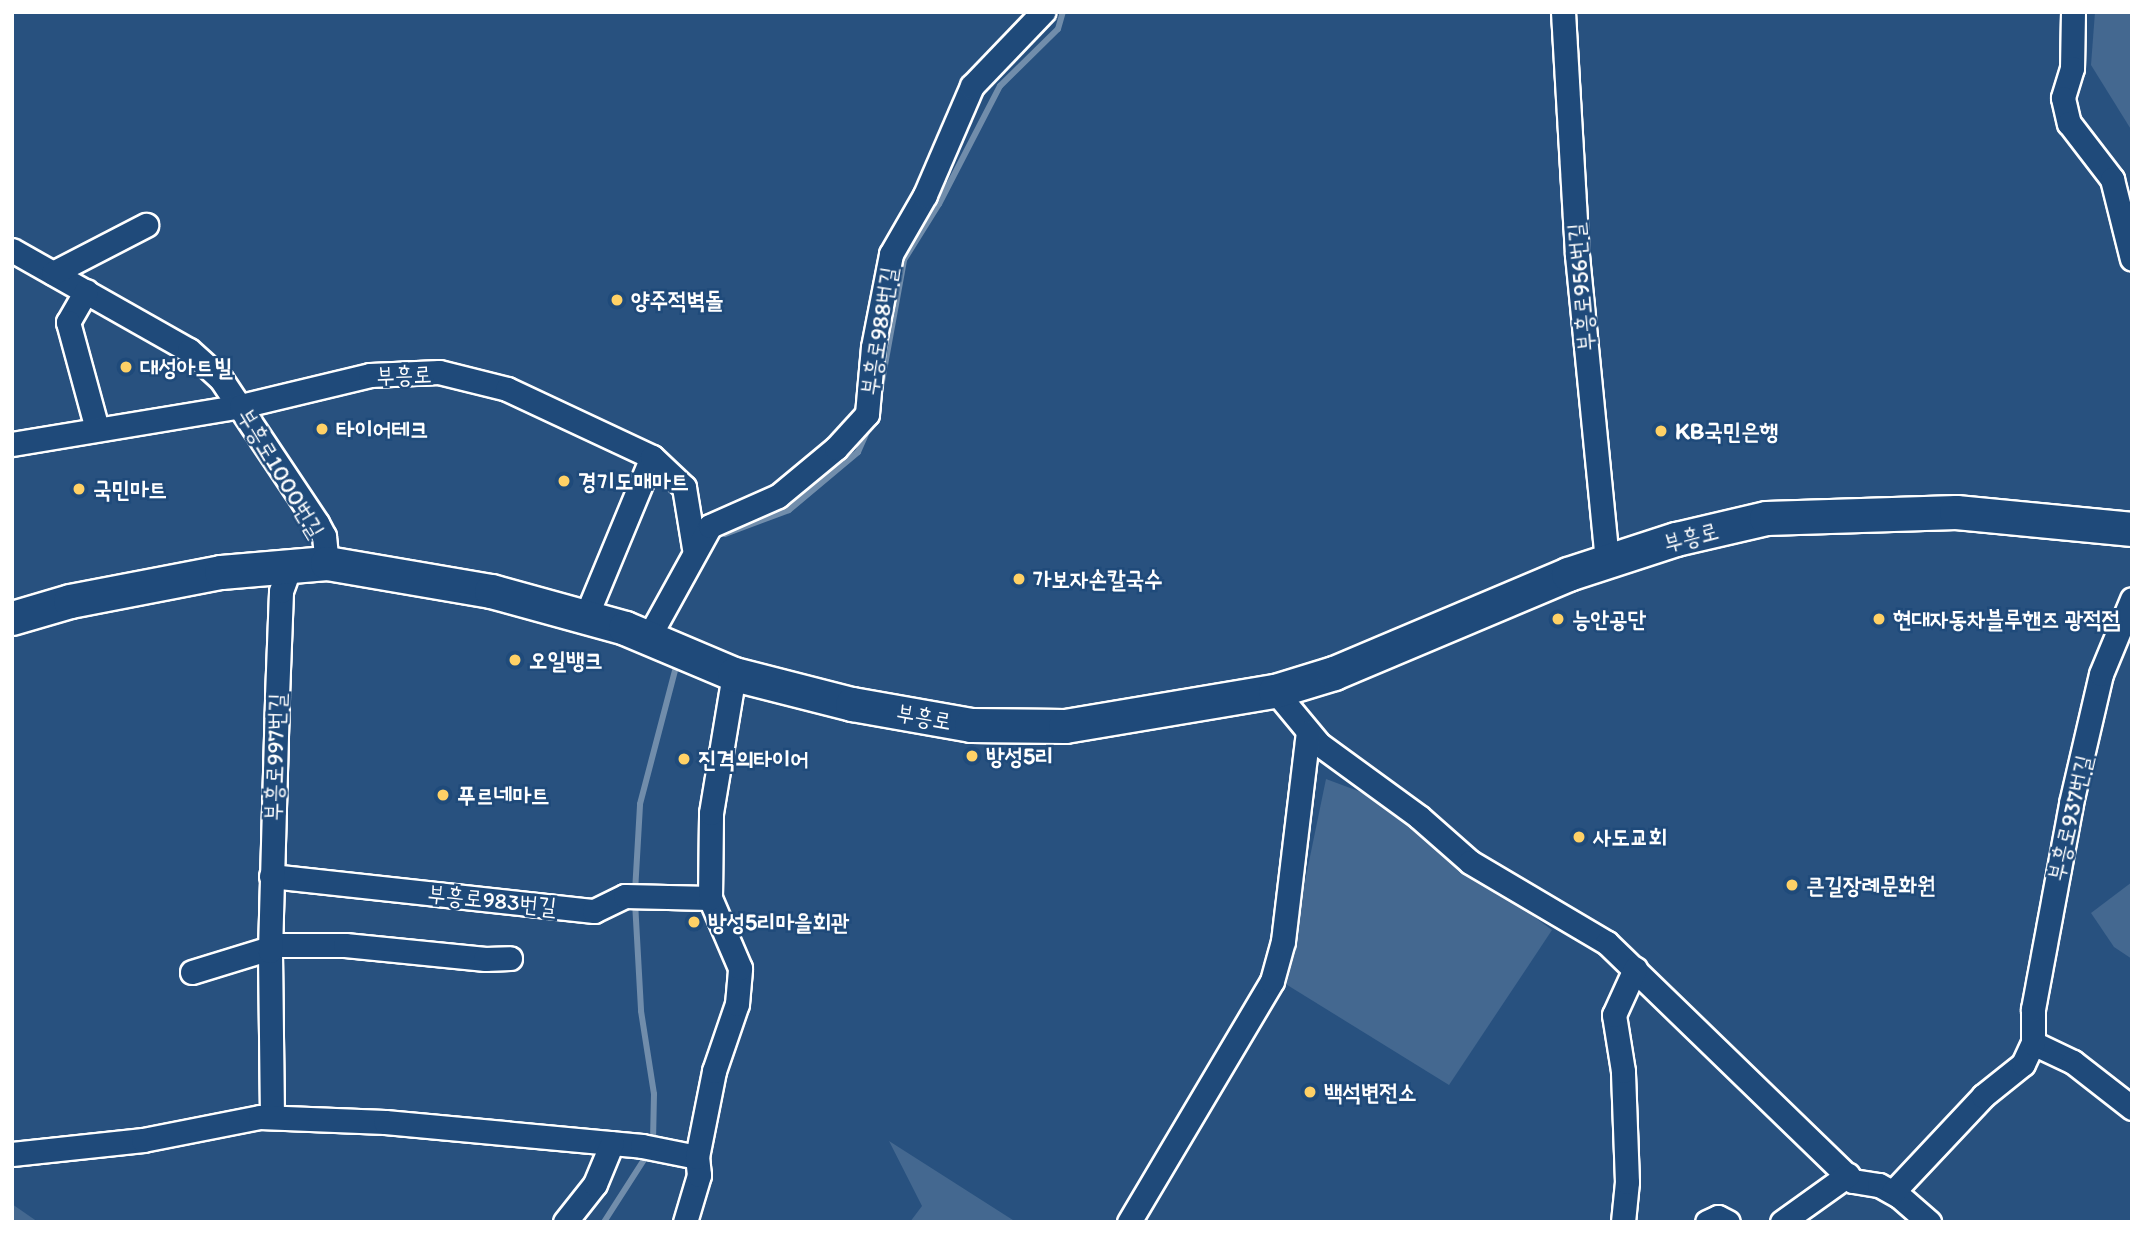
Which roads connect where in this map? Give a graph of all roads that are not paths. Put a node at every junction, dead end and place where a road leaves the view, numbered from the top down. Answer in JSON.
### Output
{"nodes":[{"id":1,"x":1043,"y":12,"type":"edge"},
{"id":2,"x":1563,"y":12,"type":"edge"},
{"id":3,"x":2073,"y":12,"type":"edge"},
{"id":4,"x":146,"y":225,"type":"dead end"},
{"id":5,"x":12,"y":250,"type":"edge"},
{"id":6,"x":2132,"y":259,"type":"edge"},
{"id":7,"x":52,"y":273,"type":"junction"},
{"id":8,"x":86,"y":291,"type":"junction"},
{"id":9,"x":241,"y":405,"type":"junction"},
{"id":10,"x":97,"y":429,"type":"junction"},
{"id":11,"x":12,"y":444,"type":"edge"},
{"id":12,"x":652,"y":457,"type":"junction"},
{"id":13,"x":2132,"y":529,"type":"edge"},
{"id":14,"x":694,"y":548,"type":"junction"},
{"id":15,"x":1607,"y":562,"type":"junction"},
{"id":16,"x":327,"y":563,"type":"junction"},
{"id":17,"x":291,"y":564,"type":"junction"},
{"id":18,"x":2132,"y":599,"type":"edge"},
{"id":19,"x":12,"y":618,"type":"edge"},
{"id":20,"x":585,"y":619,"type":"junction"},
{"id":21,"x":647,"y":639,"type":"junction"},
{"id":22,"x":734,"y":674,"type":"junction"},
{"id":23,"x":1275,"y":691,"type":"junction"},
{"id":24,"x":1308,"y":732,"type":"junction"},
{"id":25,"x":271,"y":876,"type":"junction"},
{"id":26,"x":710,"y":898,"type":"junction"},
{"id":27,"x":270,"y":951,"type":"junction"},
{"id":28,"x":510,"y":958,"type":"dead end"},
{"id":29,"x":1634,"y":969,"type":"junction"},
{"id":30,"x":192,"y":971,"type":"dead end"},
{"id":31,"x":2033,"y":1044,"type":"junction"},
{"id":32,"x":2132,"y":1108,"type":"edge"},
{"id":33,"x":272,"y":1117,"type":"junction"},
{"id":34,"x":612,"y":1143,"type":"junction"},
{"id":35,"x":12,"y":1154,"type":"edge"},
{"id":36,"x":697,"y":1157,"type":"junction"},
{"id":37,"x":1848,"y":1175,"type":"junction"},
{"id":38,"x":1893,"y":1192,"type":"junction"},
{"id":39,"x":1626,"y":1221,"type":"edge"},
{"id":40,"x":565,"y":1222,"type":"edge"},
{"id":41,"x":685,"y":1222,"type":"edge"},
{"id":42,"x":1129,"y":1222,"type":"edge"},
{"id":43,"x":1707,"y":1222,"type":"edge"},
{"id":44,"x":1728,"y":1222,"type":"edge"},
{"id":45,"x":1782,"y":1222,"type":"edge"},
{"id":46,"x":1929,"y":1222,"type":"edge"}],
"edges":[{"from":1,"to":14,"type":"street","name":"부흥로988번길"},
{"from":2,"to":15,"type":"street","name":"부흥로956번길"},
{"from":3,"to":6,"type":"street"},
{"from":4,"to":7,"type":"street"},
{"from":5,"to":7,"type":"street","name":"부흥로1000번길"},
{"from":7,"to":8,"type":"street","name":"부흥로1000번길"},
{"from":8,"to":9,"type":"street","name":"부흥로1000번길"},
{"from":8,"to":10,"type":"street"},
{"from":9,"to":10,"type":"street","name":"부흥로"},
{"from":9,"to":12,"type":"street","name":"부흥로"},
{"from":9,"to":16,"type":"street","name":"부흥로1000번길"},
{"from":10,"to":11,"type":"street","name":"부흥로"},
{"from":12,"to":14,"type":"street","name":"부흥로"},
{"from":12,"to":20,"type":"street"},
{"from":13,"to":15,"type":"main road","name":"부흥로"},
{"from":14,"to":21,"type":"street","name":"부흥로988번길"},
{"from":15,"to":23,"type":"main road","name":"부흥로"},
{"from":16,"to":17,"type":"main road","name":"부흥로"},
{"from":16,"to":20,"type":"main road","name":"부흥로"},
{"from":17,"to":19,"type":"main road","name":"부흥로"},
{"from":17,"to":25,"type":"street","name":"부흥로997번길"},
{"from":18,"to":31,"type":"street","name":"부흥로937번길"},
{"from":20,"to":21,"type":"main road","name":"부흥로"},
{"from":21,"to":22,"type":"main road","name":"부흥로"},
{"from":22,"to":23,"type":"main road","name":"부흥로"},
{"from":22,"to":26,"type":"street"},
{"from":23,"to":24,"type":"street"},
{"from":24,"to":29,"type":"street"},
{"from":24,"to":42,"type":"street"},
{"from":25,"to":26,"type":"street","name":"부흥로983번길"},
{"from":25,"to":27,"type":"street","name":"부흥로997번길"},
{"from":26,"to":36,"type":"street"},
{"from":27,"to":28,"type":"street"},
{"from":27,"to":30,"type":"street"},
{"from":27,"to":33,"type":"street","name":"부흥로997번길"},
{"from":29,"to":37,"type":"street"},
{"from":29,"to":39,"type":"street"},
{"from":31,"to":32,"type":"street"},
{"from":31,"to":38,"type":"street"},
{"from":33,"to":34,"type":"street"},
{"from":33,"to":35,"type":"street"},
{"from":34,"to":36,"type":"street"},
{"from":34,"to":40,"type":"street"},
{"from":36,"to":41,"type":"street"},
{"from":37,"to":38,"type":"street"},
{"from":37,"to":45,"type":"street"},
{"from":38,"to":46,"type":"street"},
{"from":43,"to":44,"type":"street"}]}
